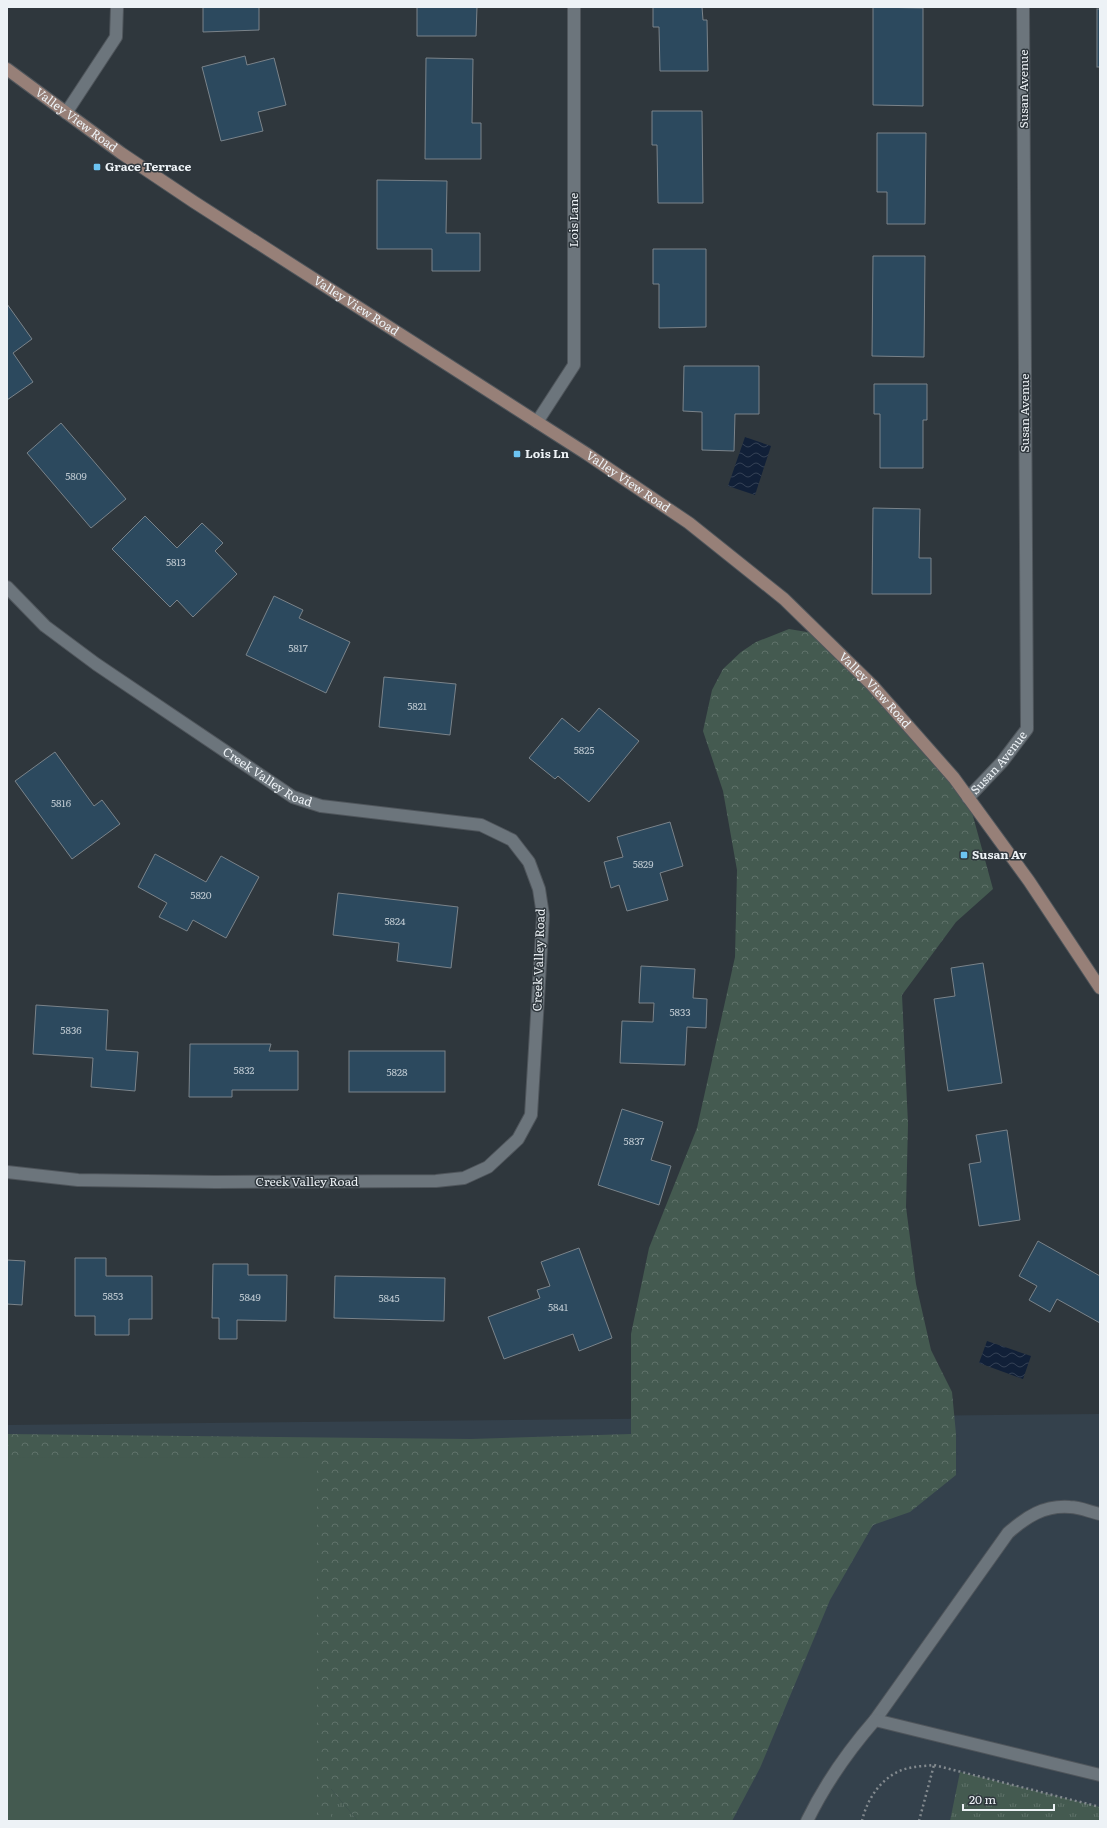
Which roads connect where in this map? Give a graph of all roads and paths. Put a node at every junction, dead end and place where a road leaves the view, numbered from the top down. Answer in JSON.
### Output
{"nodes":[{"id":1,"x":117,"y":7,"type":"edge"},
{"id":2,"x":574,"y":7,"type":"edge"},
{"id":3,"x":1023,"y":7,"type":"edge"},
{"id":4,"x":7,"y":69,"type":"edge"},
{"id":5,"x":66,"y":113,"type":"junction"},
{"id":6,"x":537,"y":422,"type":"junction"},
{"id":7,"x":7,"y":587,"type":"edge"},
{"id":8,"x":968,"y":798,"type":"junction"},
{"id":9,"x":1100,"y":988,"type":"edge"},
{"id":10,"x":7,"y":1172,"type":"edge"},
{"id":11,"x":1100,"y":1514,"type":"edge"},
{"id":12,"x":875,"y":1720,"type":"junction"},
{"id":13,"x":934,"y":1764,"type":"junction"},
{"id":14,"x":1100,"y":1775,"type":"edge"},
{"id":15,"x":1100,"y":1807,"type":"edge"},
{"id":16,"x":807,"y":1821,"type":"edge"},
{"id":17,"x":862,"y":1821,"type":"edge"},
{"id":18,"x":919,"y":1821,"type":"edge"}],
"edges":[{"from":1,"to":5,"type":"street"},
{"from":2,"to":6,"type":"street","name":"Lois Lane"},
{"from":3,"to":8,"type":"street","name":"Susan Avenue"},
{"from":4,"to":5,"type":"street","name":"Valley View Road"},
{"from":5,"to":6,"type":"street","name":"Valley View Road"},
{"from":6,"to":8,"type":"street","name":"Valley View Road"},
{"from":7,"to":10,"type":"street","name":"Creek Valley Road"},
{"from":8,"to":9,"type":"street","name":"Valley View Road"},
{"from":11,"to":12,"type":"street"},
{"from":12,"to":14,"type":"street"},
{"from":12,"to":16,"type":"street"},
{"from":13,"to":15,"type":"path"},
{"from":13,"to":17,"type":"path"},
{"from":13,"to":18,"type":"path"}]}
